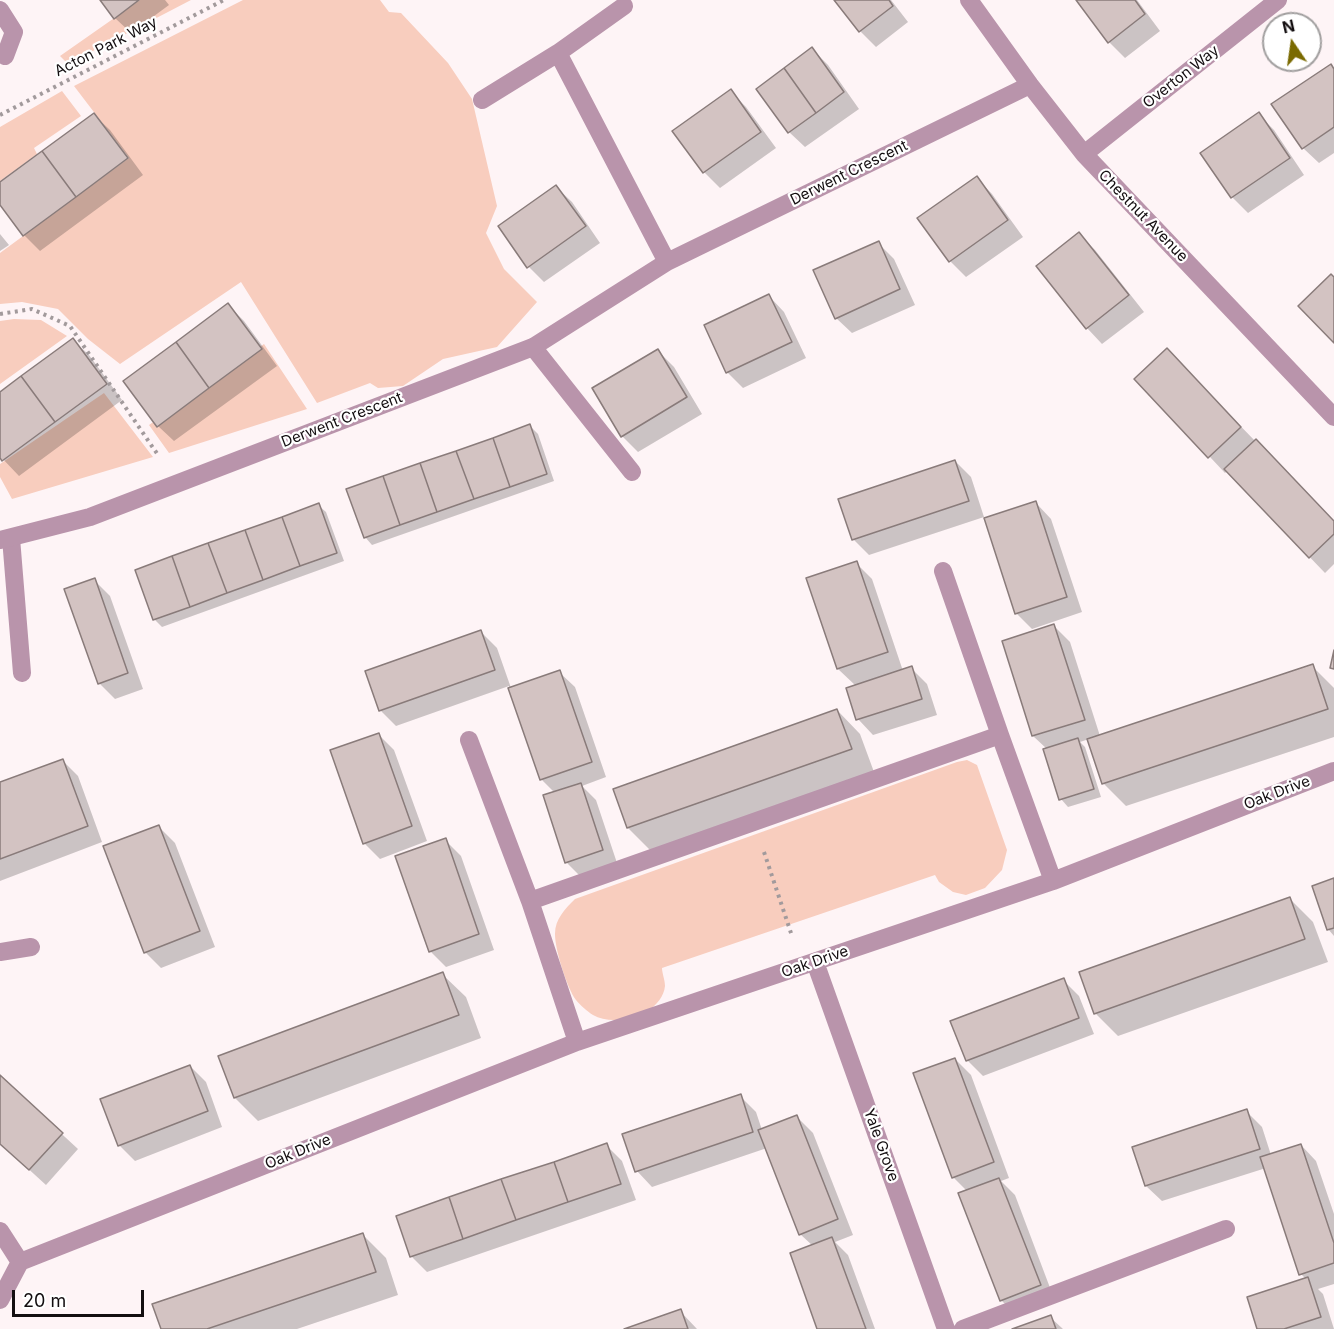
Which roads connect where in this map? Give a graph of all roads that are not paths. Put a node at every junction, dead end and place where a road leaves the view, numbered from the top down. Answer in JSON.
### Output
{"nodes":[{"id":1,"x":969,"y":0,"type":"edge"},
{"id":2,"x":1278,"y":0,"type":"edge"},
{"id":3,"x":624,"y":6,"type":"dead end"},
{"id":4,"x":0,"y":10,"type":"edge"},
{"id":5,"x":558,"y":53,"type":"junction"},
{"id":6,"x":5,"y":56,"type":"dead end"},
{"id":7,"x":1030,"y":85,"type":"junction"},
{"id":8,"x":482,"y":100,"type":"dead end"},
{"id":9,"x":1084,"y":154,"type":"junction"},
{"id":10,"x":667,"y":262,"type":"junction"},
{"id":11,"x":533,"y":347,"type":"junction"},
{"id":12,"x":1334,"y":417,"type":"edge"},
{"id":13,"x":632,"y":472,"type":"dead end"},
{"id":14,"x":5,"y":539,"type":"edge"},
{"id":15,"x":944,"y":571,"type":"dead end"},
{"id":16,"x":22,"y":673,"type":"dead end"},
{"id":17,"x":1000,"y":735,"type":"junction"},
{"id":18,"x":469,"y":740,"type":"dead end"},
{"id":19,"x":1334,"y":771,"type":"edge"},
{"id":20,"x":1053,"y":881,"type":"junction"},
{"id":21,"x":530,"y":902,"type":"junction"},
{"id":22,"x":31,"y":947,"type":"dead end"},
{"id":23,"x":0,"y":951,"type":"edge"},
{"id":24,"x":809,"y":964,"type":"junction"},
{"id":25,"x":577,"y":1042,"type":"junction"},
{"id":26,"x":1226,"y":1229,"type":"dead end"},
{"id":27,"x":0,"y":1231,"type":"edge"},
{"id":28,"x":20,"y":1262,"type":"junction"},
{"id":29,"x":0,"y":1300,"type":"edge"},
{"id":30,"x":946,"y":1329,"type":"edge"},
{"id":31,"x":963,"y":1329,"type":"edge"}],
"edges":[{"from":1,"to":7,"type":"street","name":"Chestnut Avenue"},
{"from":2,"to":9,"type":"street","name":"Overton Way"},
{"from":3,"to":5,"type":"street"},
{"from":4,"to":6,"type":"street"},
{"from":5,"to":8,"type":"street"},
{"from":5,"to":10,"type":"street"},
{"from":7,"to":9,"type":"street","name":"Chestnut Avenue"},
{"from":7,"to":10,"type":"street","name":"Derwent Crescent"},
{"from":9,"to":12,"type":"street","name":"Chestnut Avenue"},
{"from":10,"to":11,"type":"street","name":"Derwent Crescent"},
{"from":11,"to":13,"type":"street"},
{"from":11,"to":14,"type":"street","name":"Derwent Crescent"},
{"from":14,"to":16,"type":"street"},
{"from":15,"to":17,"type":"street"},
{"from":17,"to":20,"type":"street"},
{"from":17,"to":21,"type":"street"},
{"from":18,"to":21,"type":"street"},
{"from":19,"to":20,"type":"street","name":"Oak Drive"},
{"from":20,"to":24,"type":"street","name":"Oak Drive"},
{"from":21,"to":25,"type":"street"},
{"from":22,"to":23,"type":"street"},
{"from":24,"to":25,"type":"street","name":"Oak Drive"},
{"from":24,"to":30,"type":"street","name":"Yale Grove"},
{"from":25,"to":28,"type":"street","name":"Oak Drive"},
{"from":26,"to":31,"type":"street"},
{"from":27,"to":28,"type":"street"},
{"from":28,"to":29,"type":"street"}]}
